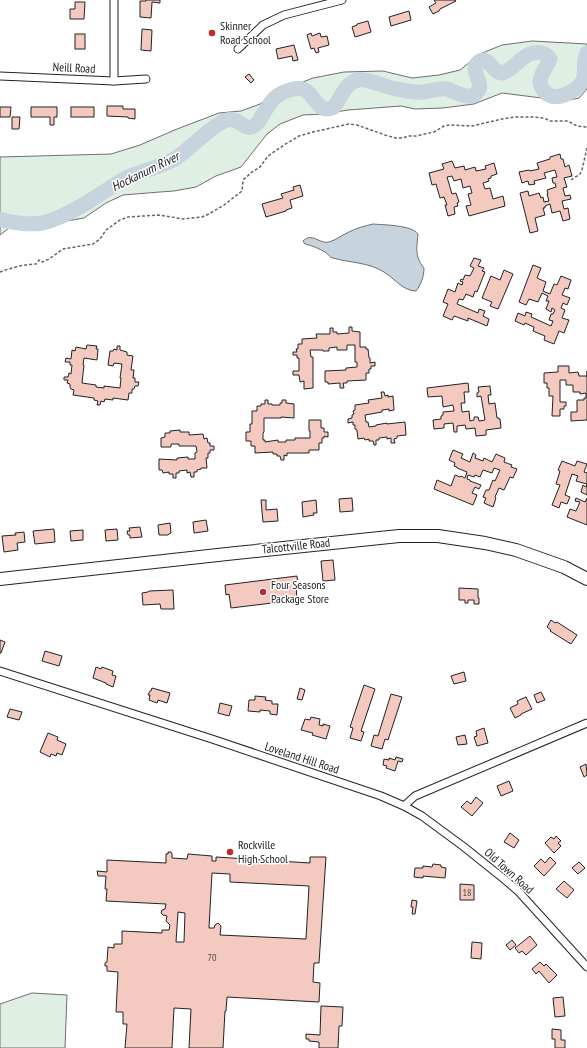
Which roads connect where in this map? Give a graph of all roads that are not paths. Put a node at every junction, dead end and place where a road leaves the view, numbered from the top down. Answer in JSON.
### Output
{"nodes":[{"id":1,"x":114,"y":0,"type":"edge"},
{"id":2,"x":342,"y":0,"type":"edge"},
{"id":3,"x":238,"y":49,"type":"dead end"},
{"id":4,"x":0,"y":76,"type":"edge"},
{"id":5,"x":146,"y":79,"type":"dead end"},
{"id":6,"x":114,"y":81,"type":"junction"},
{"id":7,"x":0,"y":579,"type":"edge"},
{"id":8,"x":587,"y":579,"type":"edge"},
{"id":9,"x":0,"y":671,"type":"edge"},
{"id":10,"x":587,"y":723,"type":"edge"},
{"id":11,"x":404,"y":806,"type":"junction"},
{"id":12,"x":587,"y":968,"type":"edge"}],
"edges":[{"from":1,"to":6,"type":"street"},
{"from":2,"to":3,"type":"street"},
{"from":4,"to":6,"type":"street","name":"Neill Road"},
{"from":5,"to":6,"type":"street","name":"Neill Road"},
{"from":7,"to":8,"type":"main road","name":"Talcottville Road"},
{"from":9,"to":11,"type":"street","name":"Loveland Hill Road"},
{"from":10,"to":11,"type":"street"},
{"from":11,"to":12,"type":"street","name":"Old Town Road"}]}
